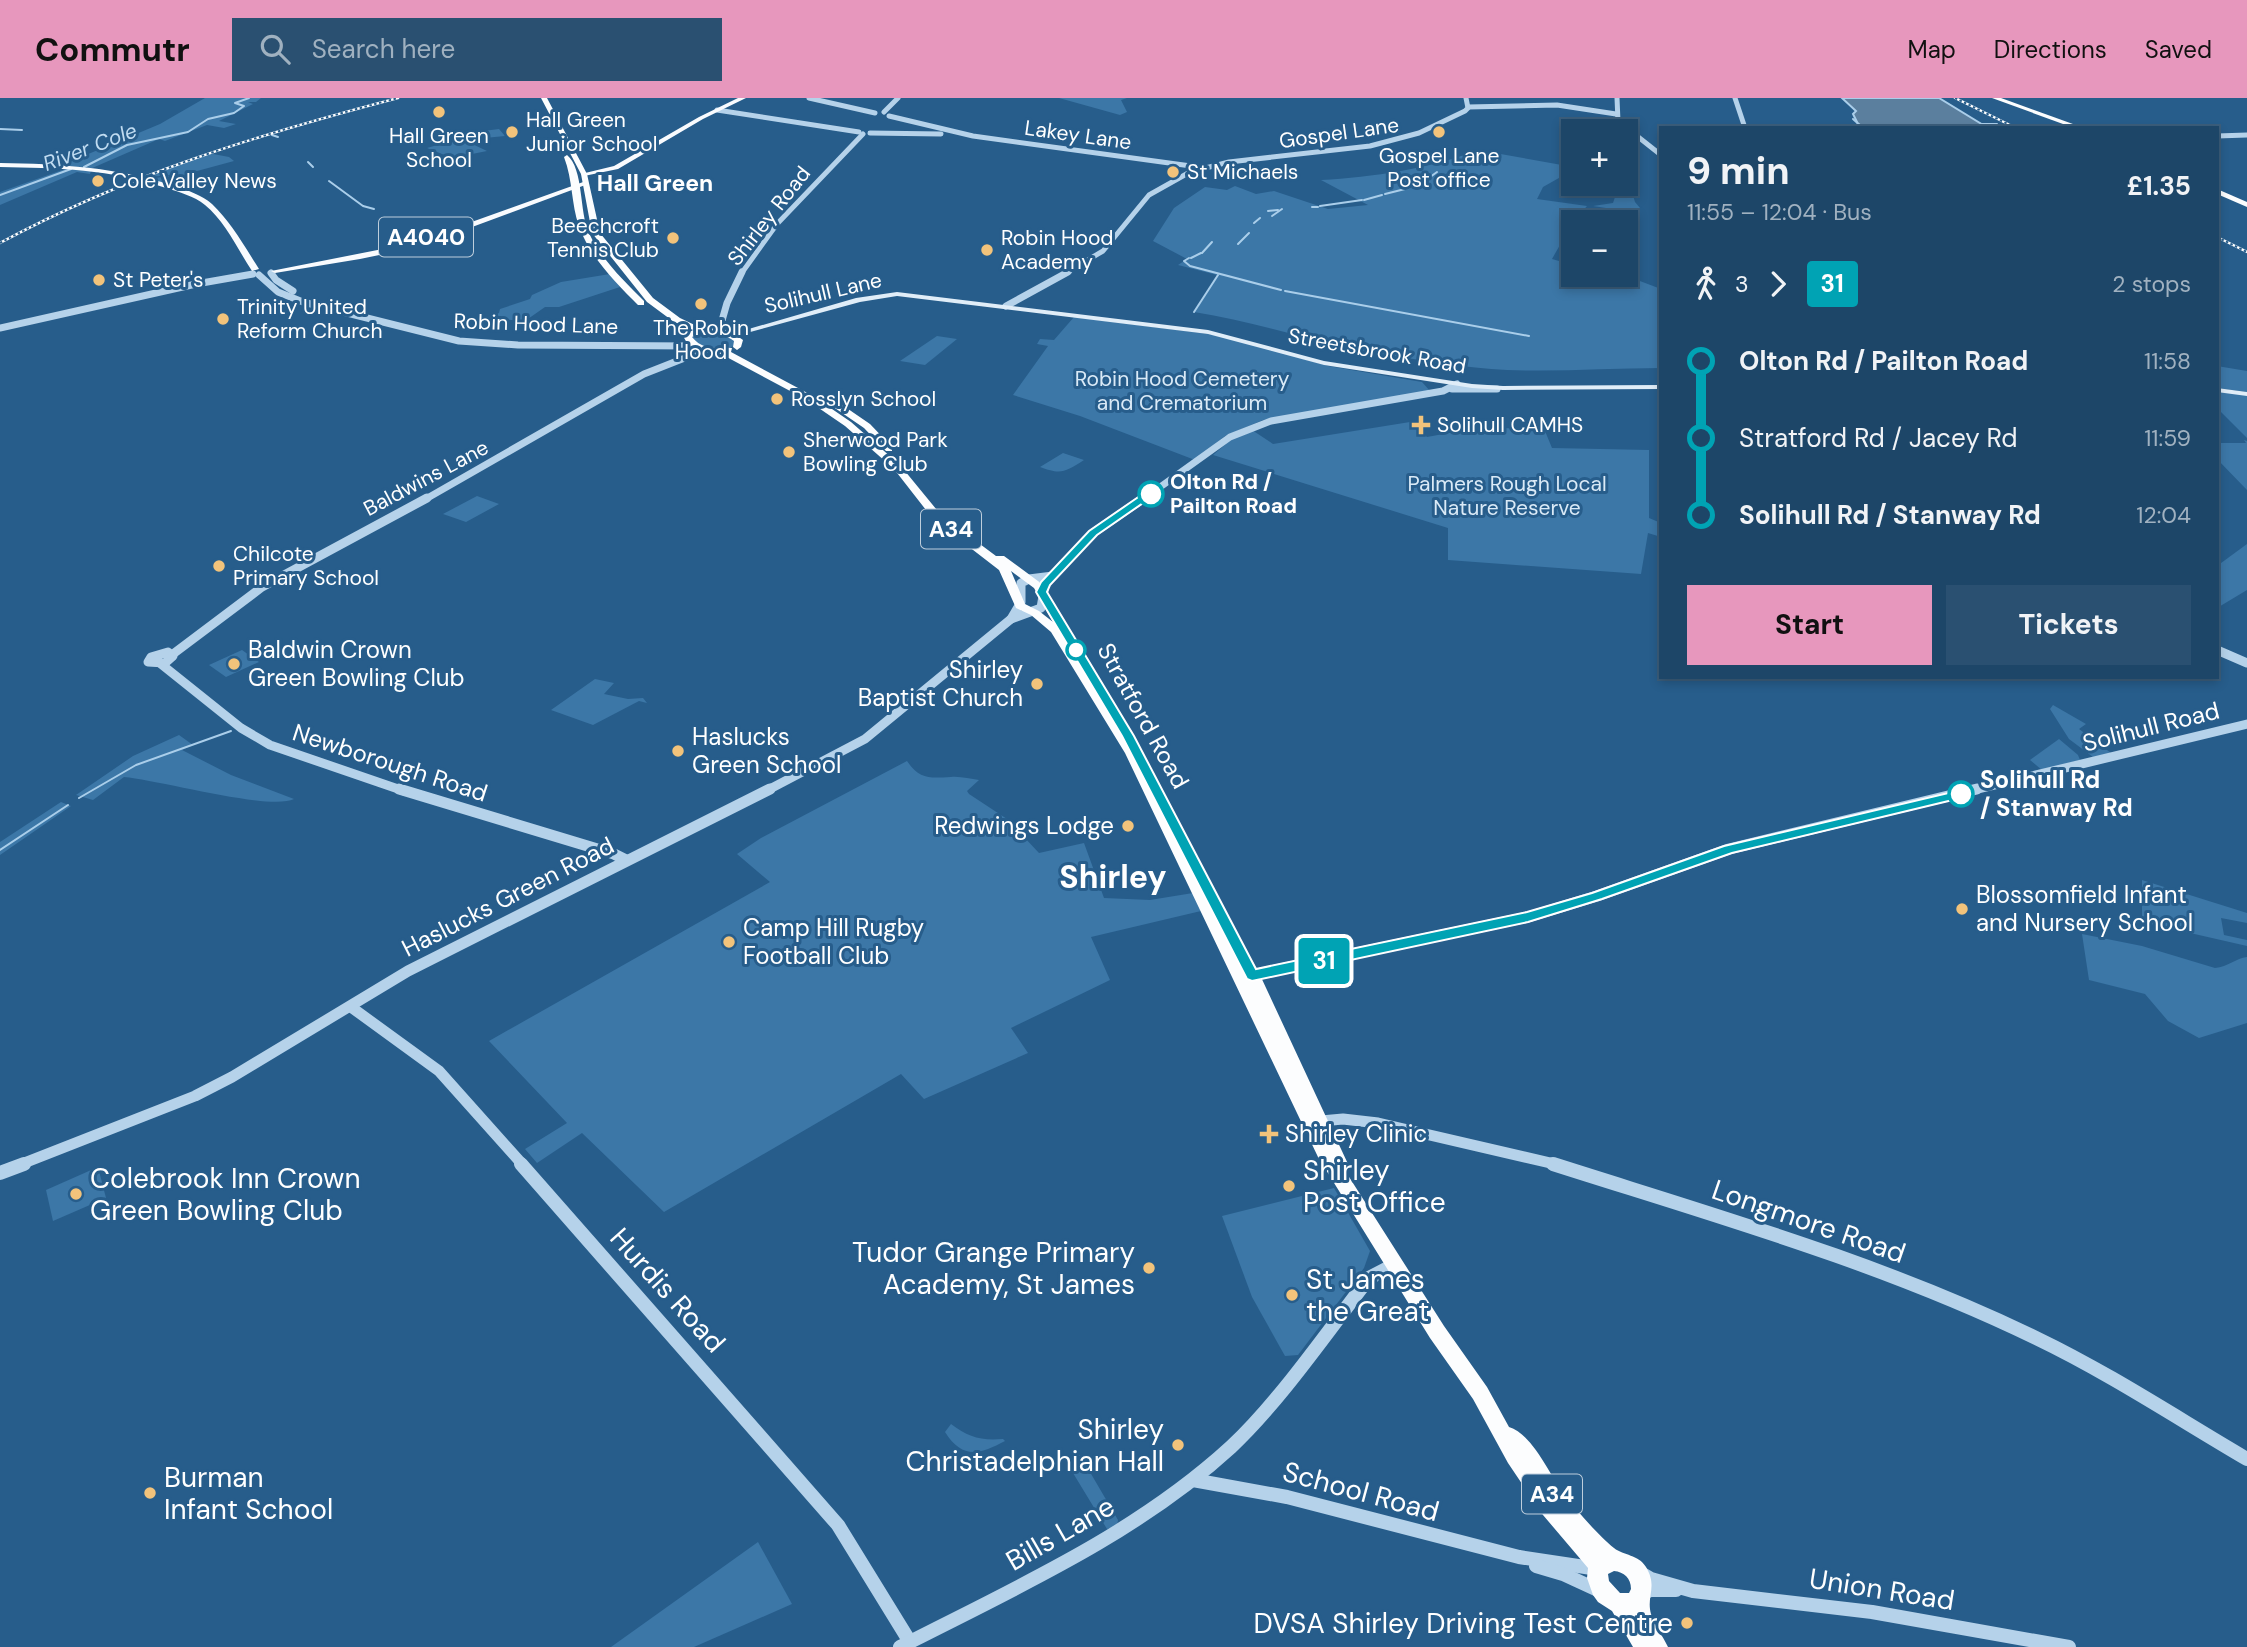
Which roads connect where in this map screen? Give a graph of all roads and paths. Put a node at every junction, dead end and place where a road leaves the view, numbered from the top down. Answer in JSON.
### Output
{"nodes":[{"id":1,"x":544,"y":98,"type":"edge"},
{"id":2,"x":731,"y":98,"type":"edge"},
{"id":3,"x":743,"y":98,"type":"edge"},
{"id":4,"x":809,"y":98,"type":"edge"},
{"id":5,"x":898,"y":98,"type":"edge"},
{"id":6,"x":1466,"y":98,"type":"edge"},
{"id":7,"x":1617,"y":98,"type":"edge"},
{"id":8,"x":1735,"y":98,"type":"edge"},
{"id":9,"x":1995,"y":98,"type":"edge"},
{"id":10,"x":1468,"y":107,"type":"junction"},
{"id":11,"x":713,"y":109,"type":"junction"},
{"id":12,"x":1616,"y":114,"type":"junction"},
{"id":13,"x":881,"y":116,"type":"junction"},
{"id":14,"x":872,"y":125,"type":"dead end"},
{"id":15,"x":1744,"y":126,"type":"edge"},
{"id":16,"x":2075,"y":126,"type":"edge"},
{"id":17,"x":671,"y":129,"type":"junction"},
{"id":18,"x":681,"y":130,"type":"junction"},
{"id":19,"x":865,"y":132,"type":"junction"},
{"id":20,"x":955,"y":134,"type":"junction"},
{"id":21,"x":2219,"y":135,"type":"edge"},
{"id":22,"x":2247,"y":135,"type":"edge"},
{"id":23,"x":1659,"y":153,"type":"edge"},
{"id":24,"x":610,"y":165,"type":"junction"},
{"id":25,"x":0,"y":167,"type":"edge"},
{"id":26,"x":619,"y":167,"type":"junction"},
{"id":27,"x":1194,"y":168,"type":"junction"},
{"id":28,"x":575,"y":182,"type":"junction"},
{"id":29,"x":2219,"y":192,"type":"edge"},
{"id":30,"x":2247,"y":205,"type":"edge"},
{"id":31,"x":585,"y":208,"type":"junction"},
{"id":32,"x":618,"y":261,"type":"junction"},
{"id":33,"x":607,"y":263,"type":"junction"},
{"id":34,"x":272,"y":271,"type":"junction"},
{"id":35,"x":254,"y":272,"type":"junction"},
{"id":36,"x":1006,"y":306,"type":"junction"},
{"id":37,"x":350,"y":313,"type":"junction"},
{"id":38,"x":0,"y":326,"type":"edge"},
{"id":39,"x":699,"y":330,"type":"junction"},
{"id":40,"x":719,"y":331,"type":"junction"},
{"id":41,"x":733,"y":335,"type":"junction"},
{"id":42,"x":687,"y":337,"type":"junction"},
{"id":43,"x":545,"y":342,"type":"junction"},
{"id":44,"x":694,"y":346,"type":"junction"},
{"id":45,"x":737,"y":347,"type":"junction"},
{"id":46,"x":705,"y":350,"type":"junction"},
{"id":47,"x":723,"y":351,"type":"junction"},
{"id":48,"x":799,"y":381,"type":"junction"},
{"id":49,"x":788,"y":385,"type":"junction"},
{"id":50,"x":1454,"y":387,"type":"junction"},
{"id":51,"x":1659,"y":387,"type":"edge"},
{"id":52,"x":2219,"y":390,"type":"edge"},
{"id":53,"x":2247,"y":394,"type":"edge"},
{"id":54,"x":849,"y":413,"type":"junction"},
{"id":55,"x":838,"y":416,"type":"junction"},
{"id":56,"x":867,"y":426,"type":"junction"},
{"id":57,"x":854,"y":429,"type":"junction"},
{"id":58,"x":883,"y":449,"type":"junction"},
{"id":59,"x":1053,"y":576,"type":"junction"},
{"id":60,"x":1029,"y":579,"type":"junction"},
{"id":61,"x":1042,"y":592,"type":"junction"},
{"id":62,"x":1020,"y":606,"type":"junction"},
{"id":63,"x":1034,"y":613,"type":"junction"},
{"id":64,"x":1011,"y":619,"type":"junction"},
{"id":65,"x":1055,"y":625,"type":"junction"},
{"id":66,"x":2219,"y":651,"type":"edge"},
{"id":67,"x":2247,"y":663,"type":"edge"},
{"id":68,"x":162,"y":664,"type":"joint"},
{"id":69,"x":2247,"y":724,"type":"edge"},
{"id":70,"x":626,"y":860,"type":"junction"},
{"id":71,"x":1245,"y":976,"type":"junction"},
{"id":72,"x":351,"y":1007,"type":"junction"},
{"id":73,"x":1321,"y":1121,"type":"junction"},
{"id":74,"x":0,"y":1173,"type":"edge"},
{"id":75,"x":1348,"y":1187,"type":"junction"},
{"id":76,"x":1394,"y":1265,"type":"junction"},
{"id":77,"x":1499,"y":1425,"type":"junction"},
{"id":78,"x":2247,"y":1459,"type":"edge"},
{"id":79,"x":1193,"y":1479,"type":"junction"},
{"id":80,"x":1568,"y":1531,"type":"junction"},
{"id":81,"x":1514,"y":1557,"type":"junction"},
{"id":82,"x":1560,"y":1565,"type":"junction"},
{"id":83,"x":1603,"y":1565,"type":"junction"},
{"id":84,"x":1636,"y":1571,"type":"junction"},
{"id":85,"x":1686,"y":1589,"type":"junction"},
{"id":86,"x":1626,"y":1597,"type":"junction"},
{"id":87,"x":905,"y":1644,"type":"edge"},
{"id":88,"x":1645,"y":1647,"type":"edge"},
{"id":89,"x":1657,"y":1647,"type":"edge"},
{"id":90,"x":2069,"y":1647,"type":"edge"}],
"edges":[{"from":1,"to":28,"type":"highway"},
{"from":2,"to":11,"type":"main road","number":"A4040"},
{"from":3,"to":11,"type":"main road","number":"A4040"},
{"from":4,"to":13,"type":"street"},
{"from":5,"to":13,"type":"street"},
{"from":6,"to":10,"type":"street"},
{"from":7,"to":12,"type":"street"},
{"from":8,"to":15,"type":"street"},
{"from":9,"to":16,"type":"highway"},
{"from":10,"to":12,"type":"street"},
{"from":10,"to":27,"type":"street","name":"Gospel Lane"},
{"from":11,"to":17,"type":"main road","number":"A4040"},
{"from":11,"to":18,"type":"main road","number":"A4040"},
{"from":11,"to":19,"type":"street","name":"Lakey Lane"},
{"from":12,"to":23,"type":"street"},
{"from":13,"to":20,"type":"street"},
{"from":14,"to":19,"type":"street","name":"Shirley Road"},
{"from":17,"to":18,"type":"main road"},
{"from":17,"to":24,"type":"main road","number":"A4040"},
{"from":18,"to":26,"type":"main road","number":"A4040"},
{"from":19,"to":20,"type":"street","name":"Lakey Lane"},
{"from":19,"to":40,"type":"street","name":"Shirley Road"},
{"from":20,"to":27,"type":"street","name":"Lakey Lane"},
{"from":21,"to":22,"type":"street"},
{"from":24,"to":26,"type":"main road"},
{"from":24,"to":28,"type":"main road","number":"A4040"},
{"from":25,"to":35,"type":"main road","name":"Robin Hood Lane"},
{"from":26,"to":28,"type":"main road","number":"A4040"},
{"from":27,"to":36,"type":"street"},
{"from":28,"to":31,"type":"highway"},
{"from":28,"to":34,"type":"main road","number":"A4040"},
{"from":29,"to":30,"type":"highway"},
{"from":31,"to":32,"type":"highway"},
{"from":31,"to":33,"type":"highway"},
{"from":32,"to":33,"type":"highway"},
{"from":32,"to":39,"type":"highway"},
{"from":33,"to":42,"type":"highway"},
{"from":34,"to":35,"type":"main road"},
{"from":34,"to":37,"type":"street","name":"Robin Hood Lane"},
{"from":35,"to":37,"type":"street","name":"Robin Hood Lane"},
{"from":35,"to":38,"type":"street"},
{"from":36,"to":41,"type":"main road","name":"Solihull Lane"},
{"from":36,"to":50,"type":"main road","name":"Streetsbrook Road"},
{"from":37,"to":43,"type":"street","name":"Robin Hood Lane"},
{"from":39,"to":40,"type":"highway"},
{"from":39,"to":42,"type":"highway"},
{"from":40,"to":41,"type":"highway"},
{"from":41,"to":45,"type":"highway"},
{"from":42,"to":43,"type":"street","name":"Robin Hood Lane"},
{"from":42,"to":44,"type":"highway"},
{"from":43,"to":44,"type":"street","name":"Robin Hood Lane"},
{"from":44,"to":46,"type":"highway"},
{"from":45,"to":47,"type":"highway"},
{"from":45,"to":48,"type":"highway","name":"Stratford Road","number":"A34"},
{"from":46,"to":47,"type":"highway"},
{"from":46,"to":68,"type":"street","name":"Baldwins Lane"},
{"from":47,"to":49,"type":"highway","name":"Stratford Road","number":"A34"},
{"from":48,"to":49,"type":"highway"},
{"from":48,"to":54,"type":"highway","name":"Stratford Road","number":"A34"},
{"from":49,"to":55,"type":"highway","name":"Stratford Road","number":"A34"},
{"from":50,"to":51,"type":"main road","name":"Streetsbrook Road"},
{"from":50,"to":59,"type":"street"},
{"from":52,"to":53,"type":"main road"},
{"from":54,"to":55,"type":"highway"},
{"from":54,"to":56,"type":"highway","name":"Stratford Road","number":"A34"},
{"from":55,"to":57,"type":"highway","name":"Stratford Road","number":"A34"},
{"from":56,"to":57,"type":"highway"},
{"from":56,"to":58,"type":"highway","name":"Stratford Road","number":"A34"},
{"from":57,"to":58,"type":"highway","name":"Stratford Road","number":"A34"},
{"from":58,"to":60,"type":"highway","name":"Stratford Road","number":"A34"},
{"from":58,"to":62,"type":"highway","name":"Stratford Road","number":"A34"},
{"from":59,"to":60,"type":"street"},
{"from":59,"to":61,"type":"street"},
{"from":60,"to":61,"type":"highway","name":"Stratford Road","number":"A34"},
{"from":60,"to":62,"type":"street","name":"Haslucks Green Road"},
{"from":61,"to":63,"type":"street"},
{"from":61,"to":65,"type":"highway","name":"Stratford Road","number":"A34"},
{"from":62,"to":63,"type":"highway","name":"Stratford Road","number":"A34"},
{"from":62,"to":64,"type":"street","name":"Haslucks Green Road"},
{"from":63,"to":64,"type":"street","name":"Haslucks Green Road"},
{"from":63,"to":65,"type":"highway","name":"Stratford Road","number":"A34"},
{"from":64,"to":70,"type":"street","name":"Haslucks Green Road"},
{"from":65,"to":71,"type":"highway","name":"Stratford Road","number":"A34"},
{"from":66,"to":67,"type":"street"},
{"from":68,"to":70,"type":"street","name":"Newborough Road"},
{"from":69,"to":71,"type":"street","name":"Solihull Road"},
{"from":70,"to":72,"type":"street","name":"Haslucks Green Road"},
{"from":71,"to":73,"type":"highway","name":"Stratford Road","number":"A34"},
{"from":71,"to":75,"type":"highway","name":"Stratford Road","number":"A34"},
{"from":72,"to":74,"type":"street","name":"Haslucks Green Road"},
{"from":72,"to":87,"type":"street","name":"Hurdis Road"},
{"from":73,"to":75,"type":"highway","name":"Stratford Road","number":"A34"},
{"from":73,"to":78,"type":"street","name":"Longmore Road"},
{"from":75,"to":76,"type":"highway","name":"Stratford Road","number":"A34"},
{"from":76,"to":77,"type":"highway","name":"Stratford Road","number":"A34"},
{"from":76,"to":79,"type":"street","name":"Bills Lane"},
{"from":77,"to":80,"type":"highway","name":"Stratford Road","number":"A34"},
{"from":77,"to":83,"type":"highway","name":"Stratford Road","number":"A34"},
{"from":79,"to":81,"type":"street","name":"School Road"},
{"from":79,"to":87,"type":"street","name":"Bills Lane"},
{"from":80,"to":82,"type":"street"},
{"from":80,"to":83,"type":"highway","name":"Stratford Road","number":"A34"},
{"from":81,"to":82,"type":"street","name":"School Road"},
{"from":81,"to":86,"type":"street","name":"School Road"},
{"from":82,"to":83,"type":"street","name":"School Road"},
{"from":83,"to":84,"type":"highway"},
{"from":83,"to":86,"type":"highway"},
{"from":84,"to":85,"type":"street","name":"Union Road"},
{"from":84,"to":86,"type":"highway"},
{"from":85,"to":86,"type":"street","name":"Union Road"},
{"from":85,"to":90,"type":"street","name":"Union Road"},
{"from":86,"to":88,"type":"highway"},
{"from":86,"to":89,"type":"highway"}]}
